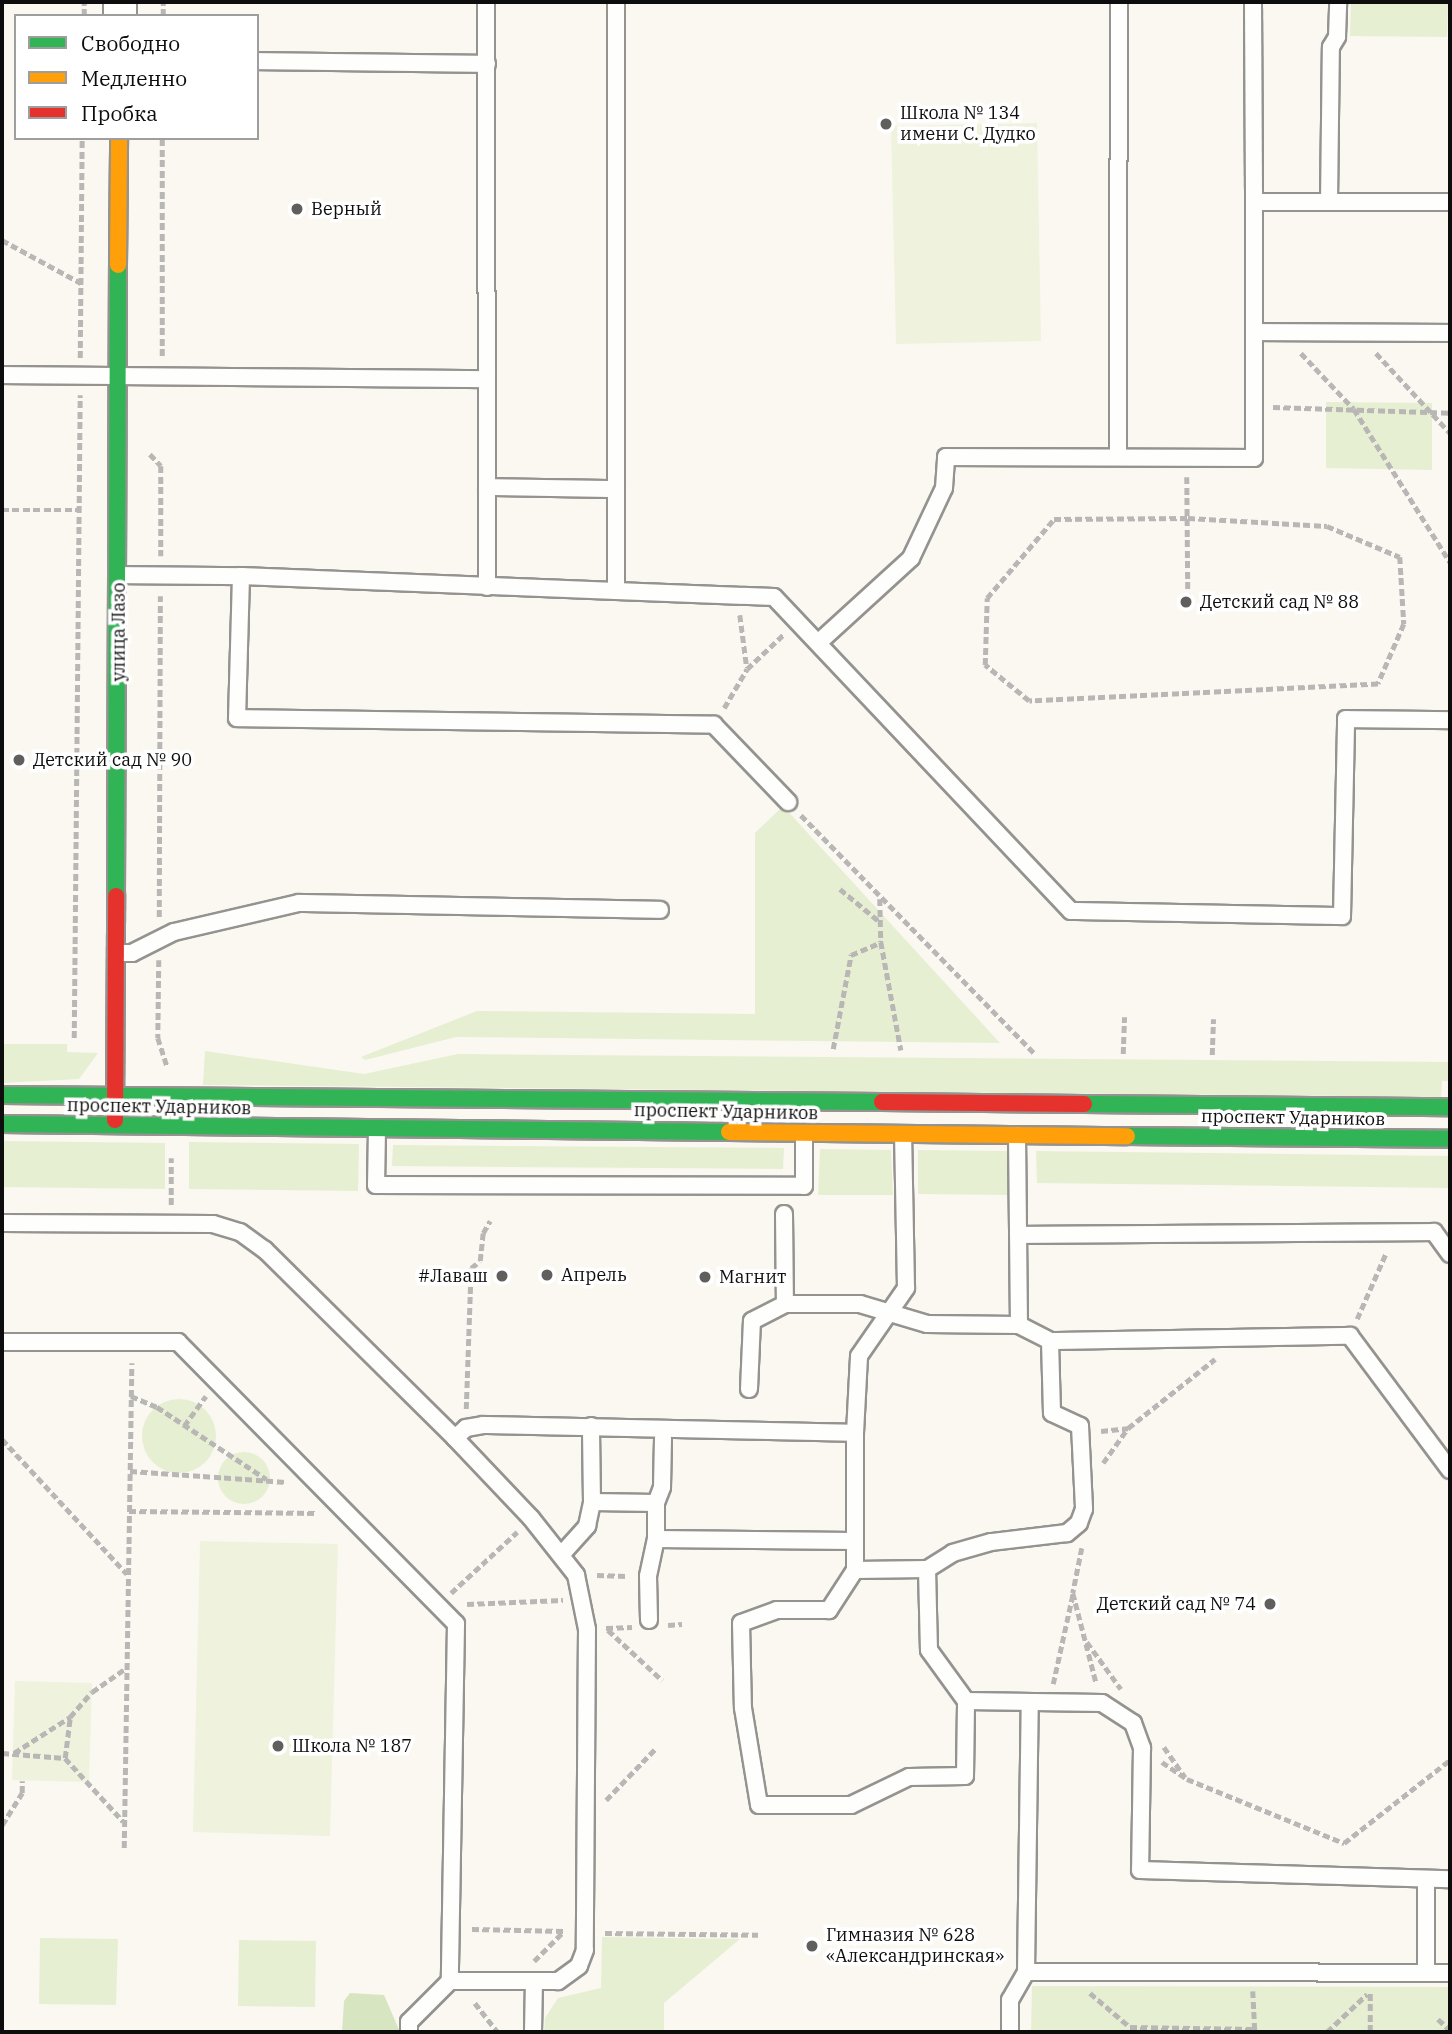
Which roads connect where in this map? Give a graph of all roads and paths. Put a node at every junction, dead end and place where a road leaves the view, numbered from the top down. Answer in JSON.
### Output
{"nodes":[{"id":1,"x":486,"y":2,"type":"edge"},
{"id":2,"x":616,"y":2,"type":"edge"},
{"id":3,"x":1119,"y":2,"type":"edge"},
{"id":4,"x":1253,"y":2,"type":"edge"},
{"id":5,"x":1338,"y":2,"type":"edge"},
{"id":6,"x":259,"y":61,"type":"edge"},
{"id":7,"x":486,"y":64,"type":"junction"},
{"id":8,"x":82,"y":140,"type":"edge"},
{"id":9,"x":119,"y":140,"type":"edge"},
{"id":10,"x":162,"y":140,"type":"edge"},
{"id":11,"x":1254,"y":202,"type":"junction"},
{"id":12,"x":1329,"y":202,"type":"junction"},
{"id":13,"x":1450,"y":202,"type":"edge"},
{"id":14,"x":2,"y":240,"type":"edge"},
{"id":15,"x":81,"y":283,"type":"junction"},
{"id":16,"x":1255,"y":332,"type":"junction"},
{"id":17,"x":1281,"y":332,"type":"junction"},
{"id":18,"x":1356,"y":332,"type":"junction"},
{"id":19,"x":1450,"y":333,"type":"edge"},
{"id":20,"x":2,"y":376,"type":"edge"},
{"id":21,"x":80,"y":376,"type":"junction"},
{"id":22,"x":117,"y":376,"type":"junction"},
{"id":23,"x":161,"y":377,"type":"junction"},
{"id":24,"x":486,"y":379,"type":"junction"},
{"id":25,"x":1254,"y":407,"type":"junction"},
{"id":26,"x":1354,"y":410,"type":"junction"},
{"id":27,"x":1431,"y":412,"type":"junction"},
{"id":28,"x":1450,"y":413,"type":"edge"},
{"id":29,"x":1450,"y":433,"type":"edge"},
{"id":30,"x":144,"y":448,"type":"dead end"},
{"id":31,"x":1118,"y":457,"type":"junction"},
{"id":32,"x":1186,"y":457,"type":"junction"},
{"id":33,"x":487,"y":486,"type":"junction"},
{"id":34,"x":616,"y":489,"type":"junction"},
{"id":35,"x":78,"y":509,"type":"junction"},
{"id":36,"x":2,"y":510,"type":"edge"},
{"id":37,"x":1188,"y":518,"type":"junction"},
{"id":38,"x":1450,"y":562,"type":"edge"},
{"id":39,"x":119,"y":575,"type":"junction"},
{"id":40,"x":161,"y":575,"type":"junction"},
{"id":41,"x":241,"y":576,"type":"junction"},
{"id":42,"x":487,"y":587,"type":"junction"},
{"id":43,"x":616,"y":591,"type":"junction"},
{"id":44,"x":737,"y":595,"type":"junction"},
{"id":45,"x":1188,"y":595,"type":"dead end"},
{"id":46,"x":796,"y":621,"type":"junction"},
{"id":47,"x":818,"y":643,"type":"junction"},
{"id":48,"x":747,"y":669,"type":"junction"},
{"id":49,"x":1450,"y":720,"type":"edge"},
{"id":50,"x":714,"y":725,"type":"junction"},
{"id":51,"x":788,"y":802,"type":"joint"},
{"id":52,"x":840,"y":889,"type":"dead end"},
{"id":53,"x":880,"y":898,"type":"junction"},
{"id":54,"x":660,"y":910,"type":"dead end"},
{"id":55,"x":880,"y":922,"type":"junction"},
{"id":56,"x":159,"y":939,"type":"junction"},
{"id":57,"x":881,"y":942,"type":"junction"},
{"id":58,"x":117,"y":953,"type":"junction"},
{"id":59,"x":1124,"y":1017,"type":"dead end"},
{"id":60,"x":1213,"y":1019,"type":"dead end"},
{"id":61,"x":74,"y":1038,"type":"dead end"},
{"id":62,"x":833,"y":1049,"type":"dead end"},
{"id":63,"x":901,"y":1050,"type":"dead end"},
{"id":64,"x":1034,"y":1053,"type":"dead end"},
{"id":65,"x":1124,"y":1054,"type":"dead end"},
{"id":66,"x":1212,"y":1055,"type":"dead end"},
{"id":67,"x":169,"y":1069,"type":"dead end"},
{"id":68,"x":2,"y":1094,"type":"edge"},
{"id":69,"x":115,"y":1095,"type":"junction"},
{"id":70,"x":377,"y":1099,"type":"junction"},
{"id":71,"x":803,"y":1102,"type":"junction"},
{"id":72,"x":903,"y":1103,"type":"junction"},
{"id":73,"x":1017,"y":1104,"type":"junction"},
{"id":74,"x":1450,"y":1107,"type":"edge"},
{"id":75,"x":2,"y":1124,"type":"edge"},
{"id":76,"x":115,"y":1125,"type":"junction"},
{"id":77,"x":377,"y":1128,"type":"junction"},
{"id":78,"x":804,"y":1132,"type":"junction"},
{"id":79,"x":903,"y":1133,"type":"junction"},
{"id":80,"x":1017,"y":1134,"type":"junction"},
{"id":81,"x":1450,"y":1139,"type":"edge"},
{"id":82,"x":171,"y":1151,"type":"dead end"},
{"id":83,"x":171,"y":1197,"type":"dead end"},
{"id":84,"x":784,"y":1214,"type":"dead end"},
{"id":85,"x":490,"y":1221,"type":"dead end"},
{"id":86,"x":2,"y":1223,"type":"edge"},
{"id":87,"x":1395,"y":1232,"type":"junction"},
{"id":88,"x":1018,"y":1235,"type":"junction"},
{"id":89,"x":1450,"y":1254,"type":"edge"},
{"id":90,"x":785,"y":1304,"type":"junction"},
{"id":91,"x":889,"y":1313,"type":"junction"},
{"id":92,"x":1019,"y":1325,"type":"junction"},
{"id":93,"x":1350,"y":1336,"type":"junction"},
{"id":94,"x":1241,"y":1338,"type":"junction"},
{"id":95,"x":132,"y":1341,"type":"junction"},
{"id":96,"x":1050,"y":1341,"type":"junction"},
{"id":97,"x":2,"y":1342,"type":"edge"},
{"id":98,"x":749,"y":1390,"type":"dead end"},
{"id":99,"x":131,"y":1396,"type":"junction"},
{"id":100,"x":200,"y":1405,"type":"dead end"},
{"id":101,"x":184,"y":1426,"type":"junction"},
{"id":102,"x":592,"y":1426,"type":"junction"},
{"id":103,"x":1080,"y":1426,"type":"junction"},
{"id":104,"x":1128,"y":1428,"type":"junction"},
{"id":105,"x":460,"y":1433,"type":"junction"},
{"id":106,"x":855,"y":1433,"type":"junction"},
{"id":107,"x":663,"y":1438,"type":"dead end"},
{"id":108,"x":2,"y":1439,"type":"edge"},
{"id":109,"x":1450,"y":1470,"type":"edge"},
{"id":110,"x":130,"y":1471,"type":"junction"},
{"id":111,"x":1083,"y":1489,"type":"junction"},
{"id":112,"x":592,"y":1502,"type":"junction"},
{"id":113,"x":656,"y":1503,"type":"junction"},
{"id":114,"x":129,"y":1511,"type":"junction"},
{"id":115,"x":347,"y":1513,"type":"junction"},
{"id":116,"x":1079,"y":1523,"type":"junction"},
{"id":117,"x":656,"y":1539,"type":"junction"},
{"id":118,"x":853,"y":1541,"type":"junction"},
{"id":119,"x":504,"y":1544,"type":"dead end"},
{"id":120,"x":562,"y":1554,"type":"junction"},
{"id":121,"x":927,"y":1569,"type":"junction"},
{"id":122,"x":855,"y":1570,"type":"junction"},
{"id":123,"x":127,"y":1575,"type":"junction"},
{"id":124,"x":576,"y":1575,"type":"junction"},
{"id":125,"x":648,"y":1576,"type":"junction"},
{"id":126,"x":451,"y":1593,"type":"dead end"},
{"id":127,"x":1073,"y":1593,"type":"junction"},
{"id":128,"x":582,"y":1599,"type":"junction"},
{"id":129,"x":438,"y":1605,"type":"junction"},
{"id":130,"x":649,"y":1620,"type":"dead end"},
{"id":131,"x":606,"y":1628,"type":"dead end"},
{"id":132,"x":126,"y":1668,"type":"junction"},
{"id":133,"x":662,"y":1680,"type":"dead end"},
{"id":134,"x":966,"y":1701,"type":"junction"},
{"id":135,"x":1030,"y":1702,"type":"junction"},
{"id":136,"x":1049,"y":1703,"type":"junction"},
{"id":137,"x":1102,"y":1703,"type":"junction"},
{"id":138,"x":70,"y":1717,"type":"junction"},
{"id":139,"x":1142,"y":1748,"type":"junction"},
{"id":140,"x":655,"y":1749,"type":"dead end"},
{"id":141,"x":2,"y":1753,"type":"edge"},
{"id":142,"x":13,"y":1754,"type":"junction"},
{"id":143,"x":65,"y":1758,"type":"junction"},
{"id":144,"x":1450,"y":1760,"type":"edge"},
{"id":145,"x":22,"y":1781,"type":"dead end"},
{"id":146,"x":586,"y":1821,"type":"junction"},
{"id":147,"x":124,"y":1822,"type":"junction"},
{"id":148,"x":2,"y":1825,"type":"edge"},
{"id":149,"x":124,"y":1849,"type":"dead end"},
{"id":150,"x":1426,"y":1879,"type":"junction"},
{"id":151,"x":1450,"y":1879,"type":"edge"},
{"id":152,"x":451,"y":1928,"type":"junction"},
{"id":153,"x":564,"y":1931,"type":"junction"},
{"id":154,"x":586,"y":1932,"type":"junction"},
{"id":155,"x":758,"y":1935,"type":"dead end"},
{"id":156,"x":1026,"y":1972,"type":"junction"},
{"id":157,"x":1064,"y":1972,"type":"junction"},
{"id":158,"x":1371,"y":1973,"type":"junction"},
{"id":159,"x":1426,"y":1973,"type":"junction"},
{"id":160,"x":1450,"y":1973,"type":"edge"},
{"id":161,"x":454,"y":1981,"type":"junction"},
{"id":162,"x":513,"y":1981,"type":"junction"},
{"id":163,"x":534,"y":1981,"type":"junction"},
{"id":164,"x":1370,"y":1991,"type":"junction"},
{"id":165,"x":1254,"y":1994,"type":"dead end"},
{"id":166,"x":1438,"y":2019,"type":"dead end"},
{"id":167,"x":1168,"y":2030,"type":"edge"},
{"id":168,"x":1255,"y":2031,"type":"edge"},
{"id":169,"x":1450,"y":2031,"type":"edge"},
{"id":170,"x":409,"y":2032,"type":"edge"},
{"id":171,"x":498,"y":2032,"type":"edge"},
{"id":172,"x":533,"y":2032,"type":"edge"},
{"id":173,"x":1010,"y":2032,"type":"edge"},
{"id":174,"x":1327,"y":2032,"type":"edge"},
{"id":175,"x":1370,"y":2032,"type":"edge"}],
"edges":[{"from":1,"to":7,"type":"lane"},
{"from":2,"to":34,"type":"lane"},
{"from":3,"to":31,"type":"lane"},
{"from":4,"to":11,"type":"lane"},
{"from":5,"to":12,"type":"lane"},
{"from":6,"to":7,"type":"lane"},
{"from":7,"to":24,"type":"lane"},
{"from":8,"to":15,"type":"path"},
{"from":9,"to":22,"type":"street","name":"улица Лазо"},
{"from":10,"to":23,"type":"path"},
{"from":11,"to":12,"type":"lane"},
{"from":11,"to":16,"type":"lane"},
{"from":12,"to":13,"type":"lane"},
{"from":14,"to":15,"type":"path"},
{"from":15,"to":21,"type":"path"},
{"from":16,"to":17,"type":"lane"},
{"from":16,"to":25,"type":"lane"},
{"from":17,"to":18,"type":"lane"},
{"from":17,"to":26,"type":"path"},
{"from":18,"to":19,"type":"lane"},
{"from":18,"to":27,"type":"path"},
{"from":20,"to":21,"type":"lane"},
{"from":21,"to":22,"type":"lane"},
{"from":21,"to":35,"type":"path"},
{"from":22,"to":23,"type":"lane"},
{"from":22,"to":39,"type":"street","name":"улица Лазо"},
{"from":23,"to":24,"type":"lane"},
{"from":24,"to":33,"type":"lane"},
{"from":25,"to":26,"type":"path"},
{"from":25,"to":32,"type":"lane"},
{"from":26,"to":27,"type":"path"},
{"from":26,"to":38,"type":"path"},
{"from":27,"to":28,"type":"path"},
{"from":27,"to":29,"type":"path"},
{"from":30,"to":40,"type":"path"},
{"from":31,"to":32,"type":"lane"},
{"from":31,"to":47,"type":"lane"},
{"from":32,"to":37,"type":"path"},
{"from":33,"to":34,"type":"lane"},
{"from":33,"to":42,"type":"lane"},
{"from":34,"to":43,"type":"lane"},
{"from":35,"to":36,"type":"path"},
{"from":35,"to":61,"type":"path"},
{"from":37,"to":37,"type":"path"},
{"from":37,"to":45,"type":"path"},
{"from":39,"to":40,"type":"lane"},
{"from":39,"to":58,"type":"street","name":"улица Лазо"},
{"from":40,"to":41,"type":"lane"},
{"from":40,"to":56,"type":"path"},
{"from":41,"to":42,"type":"lane"},
{"from":41,"to":50,"type":"lane"},
{"from":42,"to":43,"type":"lane"},
{"from":43,"to":44,"type":"lane"},
{"from":44,"to":46,"type":"lane"},
{"from":44,"to":48,"type":"path"},
{"from":46,"to":47,"type":"lane"},
{"from":46,"to":48,"type":"path"},
{"from":47,"to":49,"type":"lane"},
{"from":48,"to":50,"type":"path"},
{"from":50,"to":51,"type":"lane"},
{"from":51,"to":53,"type":"path"},
{"from":52,"to":55,"type":"path"},
{"from":53,"to":55,"type":"path"},
{"from":53,"to":64,"type":"path"},
{"from":54,"to":56,"type":"lane"},
{"from":55,"to":57,"type":"path"},
{"from":56,"to":58,"type":"lane"},
{"from":56,"to":67,"type":"path"},
{"from":57,"to":62,"type":"path"},
{"from":57,"to":63,"type":"path"},
{"from":58,"to":69,"type":"street","name":"улица Лазо"},
{"from":59,"to":65,"type":"path"},
{"from":60,"to":66,"type":"path"},
{"from":68,"to":69,"type":"street","name":"проспект Ударников"},
{"from":69,"to":70,"type":"street","name":"проспект Ударников"},
{"from":69,"to":76,"type":"street","name":"улица Лазо"},
{"from":70,"to":71,"type":"street","name":"проспект Ударников"},
{"from":70,"to":77,"type":"lane"},
{"from":71,"to":72,"type":"street","name":"проспект Ударников"},
{"from":71,"to":78,"type":"lane"},
{"from":72,"to":73,"type":"street","name":"проспект Ударников"},
{"from":72,"to":79,"type":"lane"},
{"from":73,"to":74,"type":"street","name":"проспект Ударников"},
{"from":73,"to":80,"type":"lane"},
{"from":75,"to":76,"type":"street","name":"проспект Ударников"},
{"from":76,"to":77,"type":"street","name":"проспект Ударников"},
{"from":77,"to":78,"type":"street","name":"проспект Ударников"},
{"from":77,"to":78,"type":"lane"},
{"from":78,"to":79,"type":"street","name":"проспект Ударников"},
{"from":79,"to":80,"type":"street","name":"проспект Ударников"},
{"from":79,"to":91,"type":"lane"},
{"from":80,"to":81,"type":"street","name":"проспект Ударников"},
{"from":80,"to":88,"type":"lane"},
{"from":82,"to":83,"type":"path"},
{"from":84,"to":90,"type":"lane"},
{"from":85,"to":105,"type":"path"},
{"from":86,"to":105,"type":"lane"},
{"from":87,"to":88,"type":"lane"},
{"from":87,"to":89,"type":"lane"},
{"from":87,"to":93,"type":"path"},
{"from":88,"to":92,"type":"lane"},
{"from":90,"to":91,"type":"lane"},
{"from":90,"to":98,"type":"lane"},
{"from":91,"to":92,"type":"lane"},
{"from":91,"to":106,"type":"lane"},
{"from":92,"to":96,"type":"lane"},
{"from":93,"to":94,"type":"lane"},
{"from":93,"to":109,"type":"lane"},
{"from":94,"to":96,"type":"lane"},
{"from":94,"to":104,"type":"path"},
{"from":95,"to":97,"type":"lane"},
{"from":95,"to":99,"type":"path"},
{"from":95,"to":115,"type":"lane"},
{"from":96,"to":103,"type":"lane"},
{"from":99,"to":101,"type":"path"},
{"from":99,"to":110,"type":"path"},
{"from":100,"to":101,"type":"path"},
{"from":101,"to":110,"type":"path"},
{"from":102,"to":105,"type":"lane"},
{"from":102,"to":106,"type":"lane"},
{"from":102,"to":112,"type":"lane"},
{"from":103,"to":104,"type":"path"},
{"from":103,"to":111,"type":"lane"},
{"from":104,"to":111,"type":"path"},
{"from":105,"to":120,"type":"lane"},
{"from":106,"to":118,"type":"lane"},
{"from":107,"to":113,"type":"lane"},
{"from":108,"to":123,"type":"path"},
{"from":110,"to":114,"type":"path"},
{"from":111,"to":116,"type":"lane"},
{"from":112,"to":113,"type":"lane"},
{"from":112,"to":120,"type":"lane"},
{"from":113,"to":117,"type":"lane"},
{"from":114,"to":115,"type":"path"},
{"from":114,"to":123,"type":"path"},
{"from":115,"to":129,"type":"lane"},
{"from":116,"to":121,"type":"lane"},
{"from":116,"to":127,"type":"path"},
{"from":117,"to":118,"type":"lane"},
{"from":117,"to":125,"type":"lane"},
{"from":118,"to":122,"type":"lane"},
{"from":119,"to":126,"type":"path"},
{"from":120,"to":124,"type":"lane"},
{"from":121,"to":122,"type":"lane"},
{"from":121,"to":134,"type":"lane"},
{"from":122,"to":134,"type":"lane"},
{"from":123,"to":132,"type":"path"},
{"from":124,"to":125,"type":"path"},
{"from":124,"to":128,"type":"lane"},
{"from":125,"to":130,"type":"lane"},
{"from":127,"to":136,"type":"path"},
{"from":127,"to":137,"type":"path"},
{"from":128,"to":129,"type":"path"},
{"from":128,"to":146,"type":"lane"},
{"from":129,"to":152,"type":"lane"},
{"from":131,"to":133,"type":"path"},
{"from":132,"to":138,"type":"path"},
{"from":132,"to":147,"type":"path"},
{"from":134,"to":135,"type":"lane"},
{"from":135,"to":136,"type":"lane"},
{"from":135,"to":156,"type":"lane"},
{"from":136,"to":137,"type":"lane"},
{"from":137,"to":139,"type":"lane"},
{"from":138,"to":142,"type":"path"},
{"from":138,"to":143,"type":"path"},
{"from":139,"to":144,"type":"path"},
{"from":139,"to":150,"type":"lane"},
{"from":140,"to":146,"type":"path"},
{"from":141,"to":142,"type":"path"},
{"from":142,"to":143,"type":"path"},
{"from":143,"to":147,"type":"path"},
{"from":145,"to":148,"type":"path"},
{"from":146,"to":154,"type":"lane"},
{"from":147,"to":149,"type":"path"},
{"from":150,"to":151,"type":"lane"},
{"from":150,"to":159,"type":"lane"},
{"from":152,"to":153,"type":"path"},
{"from":152,"to":161,"type":"lane"},
{"from":153,"to":154,"type":"path"},
{"from":153,"to":162,"type":"path"},
{"from":154,"to":155,"type":"path"},
{"from":154,"to":163,"type":"lane"},
{"from":156,"to":157,"type":"lane"},
{"from":156,"to":173,"type":"lane"},
{"from":157,"to":158,"type":"lane"},
{"from":157,"to":167,"type":"path"},
{"from":158,"to":159,"type":"lane"},
{"from":158,"to":164,"type":"path"},
{"from":159,"to":160,"type":"lane"},
{"from":161,"to":162,"type":"lane"},
{"from":161,"to":170,"type":"lane"},
{"from":161,"to":171,"type":"path"},
{"from":162,"to":163,"type":"lane"},
{"from":163,"to":172,"type":"lane"},
{"from":164,"to":174,"type":"path"},
{"from":164,"to":175,"type":"path"},
{"from":165,"to":168,"type":"path"},
{"from":166,"to":169,"type":"path"},
{"from":167,"to":168,"type":"path"}]}
